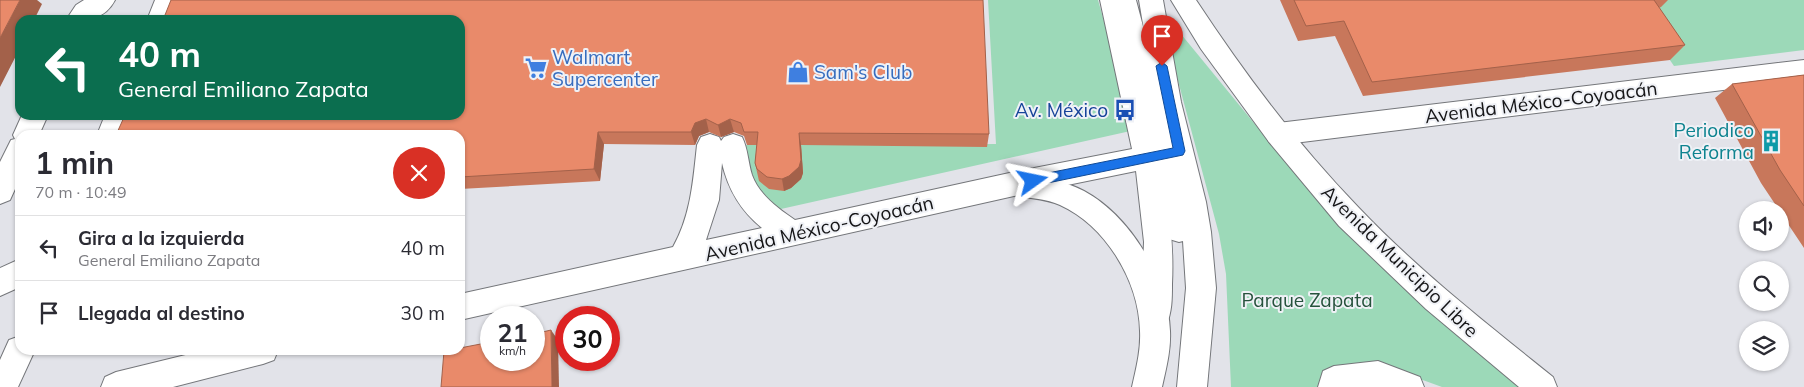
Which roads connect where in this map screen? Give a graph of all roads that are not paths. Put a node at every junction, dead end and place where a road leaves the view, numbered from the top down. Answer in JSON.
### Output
{"nodes":[{"id":1,"x":103,"y":0,"type":"edge"},
{"id":2,"x":167,"y":0,"type":"edge"},
{"id":3,"x":1112,"y":0,"type":"edge"},
{"id":4,"x":1124,"y":0,"type":"edge"},
{"id":5,"x":1151,"y":0,"type":"edge"},
{"id":6,"x":1183,"y":0,"type":"edge"},
{"id":7,"x":82,"y":15,"type":"edge"},
{"id":8,"x":161,"y":15,"type":"edge"},
{"id":9,"x":1804,"y":70,"type":"edge"},
{"id":10,"x":1278,"y":134,"type":"junction"},
{"id":11,"x":1162,"y":155,"type":"junction"},
{"id":12,"x":15,"y":159,"type":"edge"},
{"id":13,"x":1014,"y":184,"type":"junction"},
{"id":14,"x":0,"y":192,"type":"edge"},
{"id":15,"x":792,"y":234,"type":"junction"},
{"id":16,"x":682,"y":258,"type":"junction"},
{"id":17,"x":15,"y":275,"type":"edge"},
{"id":18,"x":0,"y":283,"type":"edge"},
{"id":19,"x":465,"y":306,"type":"edge"},
{"id":20,"x":1155,"y":327,"type":"junction"},
{"id":21,"x":0,"y":347,"type":"edge"},
{"id":22,"x":15,"y":348,"type":"edge"},
{"id":23,"x":17,"y":355,"type":"edge"},
{"id":24,"x":243,"y":355,"type":"edge"},
{"id":25,"x":3,"y":387,"type":"edge"},
{"id":26,"x":116,"y":387,"type":"edge"},
{"id":27,"x":1148,"y":387,"type":"edge"},
{"id":28,"x":1192,"y":387,"type":"edge"},
{"id":29,"x":1333,"y":387,"type":"edge"},
{"id":30,"x":1409,"y":387,"type":"edge"},
{"id":31,"x":1542,"y":387,"type":"edge"}],
"edges":[{"from":1,"to":7,"type":"street"},
{"from":2,"to":8,"type":"street"},
{"from":3,"to":11,"type":"street"},
{"from":4,"to":11,"type":"street"},
{"from":5,"to":11,"type":"street"},
{"from":6,"to":10,"type":"street","name":"Avenida Municipio Libre"},
{"from":9,"to":10,"type":"street","name":"Avenida México-Coyoacán"},
{"from":10,"to":31,"type":"street","name":"Avenida Municipio Libre"},
{"from":11,"to":13,"type":"street","name":"Avenida México-Coyoacán"},
{"from":11,"to":20,"type":"street"},
{"from":11,"to":28,"type":"street"},
{"from":12,"to":14,"type":"street"},
{"from":13,"to":15,"type":"street","name":"Avenida México-Coyoacán"},
{"from":13,"to":20,"type":"street"},
{"from":15,"to":16,"type":"street","name":"Avenida México-Coyoacán"},
{"from":15,"to":16,"type":"street"},
{"from":16,"to":19,"type":"street","name":"Avenida México-Coyoacán"},
{"from":17,"to":18,"type":"street"},
{"from":20,"to":27,"type":"street"},
{"from":21,"to":22,"type":"street"},
{"from":23,"to":25,"type":"street"},
{"from":24,"to":26,"type":"street"},
{"from":29,"to":30,"type":"street"}]}
